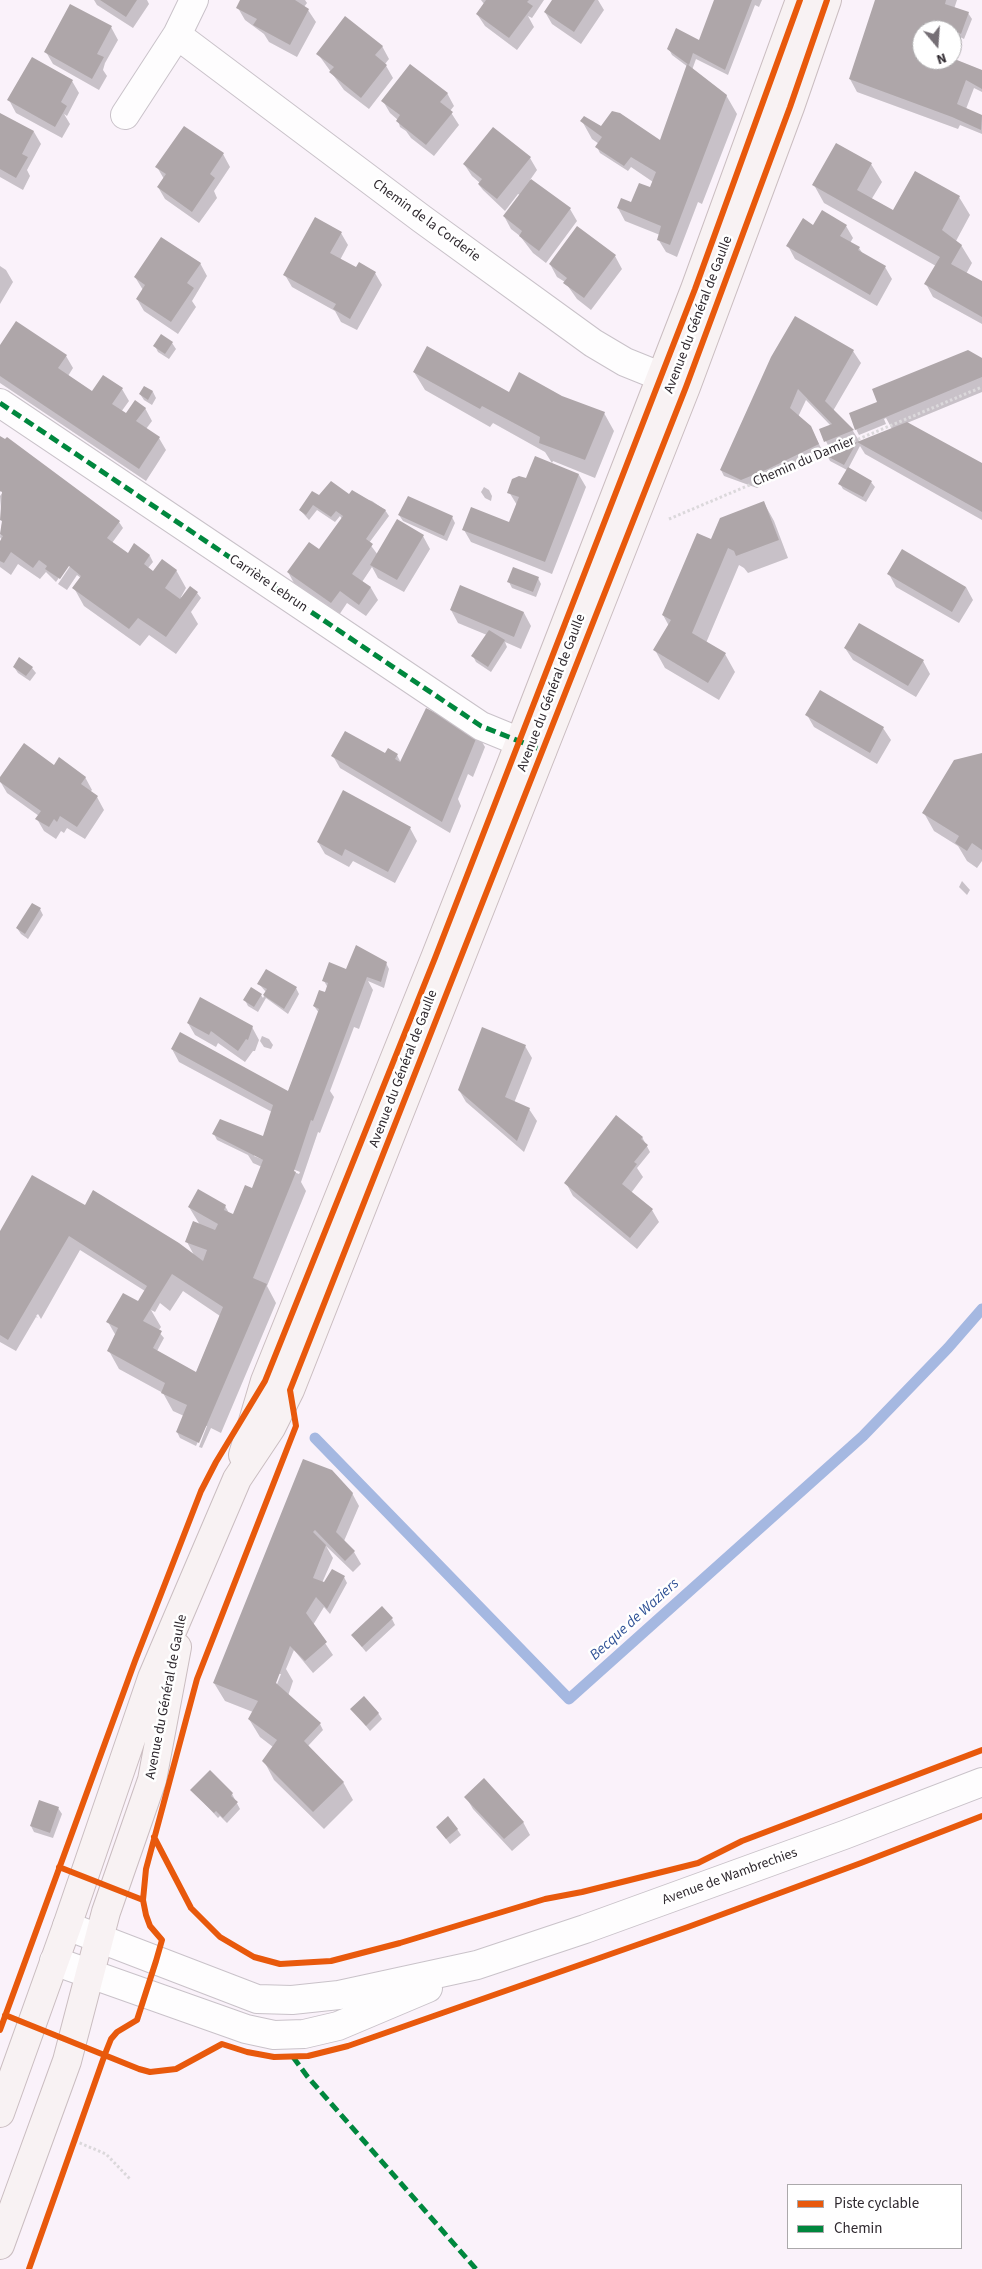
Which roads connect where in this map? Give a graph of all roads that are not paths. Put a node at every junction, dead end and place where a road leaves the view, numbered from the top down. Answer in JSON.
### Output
{"nodes":[{"id":1,"x":194,"y":0,"type":"edge"},
{"id":2,"x":800,"y":0,"type":"edge"},
{"id":3,"x":827,"y":0,"type":"edge"},
{"id":4,"x":178,"y":35,"type":"junction"},
{"id":5,"x":124,"y":115,"type":"dead end"},
{"id":6,"x":661,"y":377,"type":"junction"},
{"id":7,"x":686,"y":386,"type":"junction"},
{"id":8,"x":0,"y":403,"type":"edge"},
{"id":9,"x":531,"y":747,"type":"junction"},
{"id":10,"x":184,"y":1606,"type":"junction"},
{"id":11,"x":982,"y":1782,"type":"edge"},
{"id":12,"x":67,"y":1926,"type":"junction"},
{"id":13,"x":100,"y":1938,"type":"junction"},
{"id":14,"x":54,"y":1960,"type":"junction"},
{"id":15,"x":476,"y":1965,"type":"junction"},
{"id":16,"x":91,"y":1974,"type":"junction"},
{"id":17,"x":0,"y":2113,"type":"edge"},
{"id":18,"x":0,"y":2244,"type":"edge"}],
"edges":[{"from":1,"to":4,"type":"main road"},
{"from":2,"to":6,"type":"main road","name":"Avenue du Général de Gaulle"},
{"from":3,"to":7,"type":"main road","name":"Avenue du Général de Gaulle"},
{"from":4,"to":5,"type":"main road"},
{"from":4,"to":6,"type":"main road","name":"Chemin de la Corderie"},
{"from":6,"to":7,"type":"main road","name":"Chemin de la Corderie"},
{"from":6,"to":9,"type":"main road","name":"Avenue du Général de Gaulle"},
{"from":7,"to":9,"type":"main road","name":"Avenue du Général de Gaulle"},
{"from":8,"to":9,"type":"main road","name":"Carrière Lebrun"},
{"from":9,"to":10,"type":"main road","name":"Avenue du Général de Gaulle"},
{"from":10,"to":12,"type":"main road","name":"Avenue du Général de Gaulle"},
{"from":10,"to":13,"type":"main road","name":"Avenue du Général de Gaulle"},
{"from":11,"to":15,"type":"main road","name":"Avenue de Wambrechies"},
{"from":12,"to":13,"type":"main road","name":"Avenue de Wambrechies"},
{"from":12,"to":14,"type":"main road","name":"Avenue du Général de Gaulle"},
{"from":13,"to":15,"type":"main road","name":"Avenue de Wambrechies"},
{"from":13,"to":16,"type":"main road","name":"Avenue du Général de Gaulle"},
{"from":14,"to":16,"type":"main road","name":"Avenue de Wambrechies"},
{"from":14,"to":17,"type":"main road","name":"Avenue du Général de Gaulle"},
{"from":15,"to":16,"type":"main road","name":"Avenue de Wambrechies"},
{"from":16,"to":18,"type":"main road","name":"Avenue du Général de Gaulle"}]}
